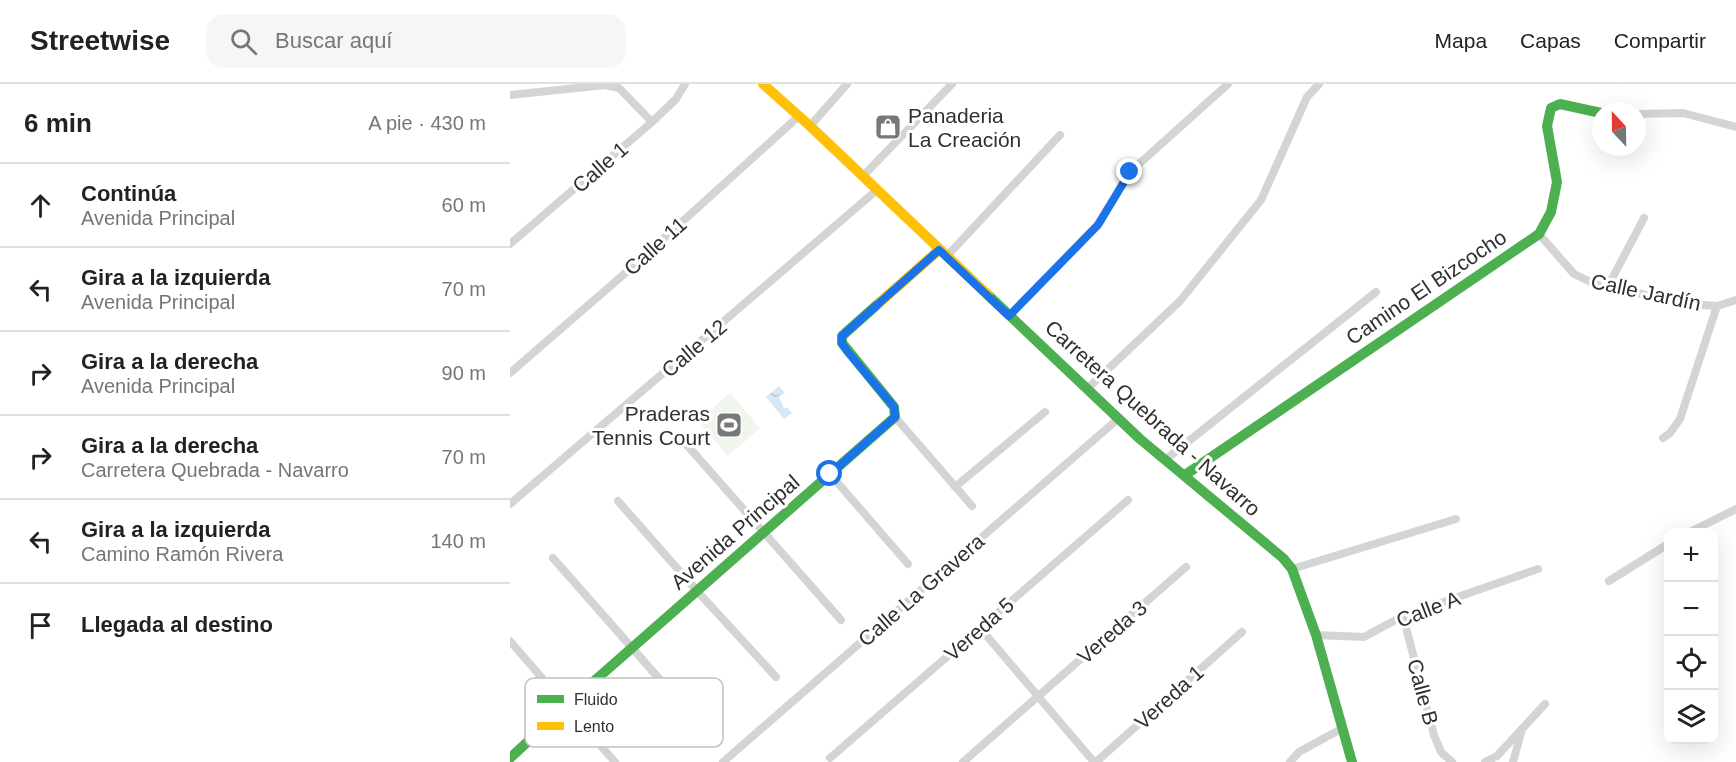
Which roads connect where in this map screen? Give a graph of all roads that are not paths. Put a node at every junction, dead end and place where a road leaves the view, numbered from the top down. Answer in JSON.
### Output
{"nodes":[{"id":1,"x":685,"y":84,"type":"edge"},
{"id":2,"x":763,"y":84,"type":"edge"},
{"id":3,"x":847,"y":84,"type":"edge"},
{"id":4,"x":952,"y":84,"type":"edge"},
{"id":5,"x":1228,"y":84,"type":"edge"},
{"id":6,"x":1319,"y":84,"type":"edge"},
{"id":7,"x":510,"y":95,"type":"edge"},
{"id":8,"x":1592,"y":111,"type":"edge"},
{"id":9,"x":1646,"y":114,"type":"edge"},
{"id":10,"x":799,"y":116,"type":"junction"},
{"id":11,"x":652,"y":122,"type":"junction"},
{"id":12,"x":810,"y":126,"type":"junction"},
{"id":13,"x":1736,"y":127,"type":"edge"},
{"id":14,"x":1060,"y":135,"type":"dead end"},
{"id":15,"x":863,"y":176,"type":"junction"},
{"id":16,"x":877,"y":190,"type":"junction"},
{"id":17,"x":1644,"y":218,"type":"dead end"},
{"id":18,"x":1539,"y":234,"type":"junction"},
{"id":19,"x":510,"y":244,"type":"edge"},
{"id":20,"x":943,"y":253,"type":"junction"},
{"id":21,"x":1607,"y":288,"type":"junction"},
{"id":22,"x":1376,"y":292,"type":"dead end"},
{"id":23,"x":1736,"y":300,"type":"edge"},
{"id":24,"x":1717,"y":306,"type":"junction"},
{"id":25,"x":1009,"y":316,"type":"junction"},
{"id":26,"x":510,"y":373,"type":"edge"},
{"id":27,"x":1088,"y":388,"type":"junction"},
{"id":28,"x":1045,"y":411,"type":"dead end"},
{"id":29,"x":895,"y":417,"type":"junction"},
{"id":30,"x":1119,"y":418,"type":"junction"},
{"id":31,"x":1664,"y":438,"type":"dead end"},
{"id":32,"x":686,"y":444,"type":"dead end"},
{"id":33,"x":1165,"y":460,"type":"junction"},
{"id":34,"x":830,"y":474,"type":"junction"},
{"id":35,"x":1185,"y":475,"type":"junction"},
{"id":36,"x":956,"y":487,"type":"junction"},
{"id":37,"x":1128,"y":500,"type":"dead end"},
{"id":38,"x":618,"y":501,"type":"dead end"},
{"id":39,"x":510,"y":504,"type":"edge"},
{"id":40,"x":972,"y":506,"type":"dead end"},
{"id":41,"x":1736,"y":509,"type":"edge"},
{"id":42,"x":1456,"y":519,"type":"dead end"},
{"id":43,"x":1698,"y":528,"type":"edge"},
{"id":44,"x":764,"y":532,"type":"junction"},
{"id":45,"x":1664,"y":547,"type":"edge"},
{"id":46,"x":553,"y":558,"type":"dead end"},
{"id":47,"x":908,"y":564,"type":"dead end"},
{"id":48,"x":1186,"y":567,"type":"dead end"},
{"id":49,"x":1292,"y":569,"type":"junction"},
{"id":50,"x":1538,"y":569,"type":"dead end"},
{"id":51,"x":1609,"y":581,"type":"dead end"},
{"id":52,"x":697,"y":591,"type":"junction"},
{"id":53,"x":1403,"y":616,"type":"junction"},
{"id":54,"x":841,"y":620,"type":"dead end"},
{"id":55,"x":980,"y":628,"type":"junction"},
{"id":56,"x":1242,"y":632,"type":"dead end"},
{"id":57,"x":1316,"y":635,"type":"junction"},
{"id":58,"x":510,"y":641,"type":"edge"},
{"id":59,"x":631,"y":648,"type":"junction"},
{"id":60,"x":776,"y":677,"type":"dead end"},
{"id":61,"x":542,"y":678,"type":"edge"},
{"id":62,"x":598,"y":678,"type":"edge"},
{"id":63,"x":658,"y":678,"type":"edge"},
{"id":64,"x":1038,"y":696,"type":"junction"},
{"id":65,"x":1545,"y":704,"type":"dead end"},
{"id":66,"x":1522,"y":728,"type":"junction"},
{"id":67,"x":1341,"y":729,"type":"junction"},
{"id":68,"x":525,"y":744,"type":"edge"},
{"id":69,"x":602,"y":747,"type":"edge"},
{"id":70,"x":510,"y":758,"type":"edge"},
{"id":71,"x":830,"y":758,"type":"dead end"},
{"id":72,"x":615,"y":762,"type":"edge"},
{"id":73,"x":723,"y":762,"type":"edge"},
{"id":74,"x":963,"y":762,"type":"edge"},
{"id":75,"x":1095,"y":762,"type":"edge"},
{"id":76,"x":1290,"y":762,"type":"edge"},
{"id":77,"x":1352,"y":762,"type":"edge"},
{"id":78,"x":1452,"y":762,"type":"edge"},
{"id":79,"x":1485,"y":762,"type":"edge"},
{"id":80,"x":1513,"y":762,"type":"edge"}],
"edges":[{"from":1,"to":11,"type":"street","name":"Calle 1"},
{"from":2,"to":10,"type":"street","name":"Carretera Quebrada - Navarro"},
{"from":3,"to":12,"type":"street"},
{"from":4,"to":15,"type":"street"},
{"from":5,"to":25,"type":"street"},
{"from":6,"to":27,"type":"street"},
{"from":7,"to":11,"type":"street"},
{"from":8,"to":18,"type":"street","name":"Camino El Bizcocho"},
{"from":9,"to":13,"type":"street"},
{"from":10,"to":12,"type":"street","name":"Carretera Quebrada - Navarro"},
{"from":10,"to":26,"type":"street","name":"Calle 11"},
{"from":11,"to":19,"type":"street","name":"Calle 1"},
{"from":12,"to":15,"type":"street","name":"Carretera Quebrada - Navarro"},
{"from":14,"to":20,"type":"street"},
{"from":15,"to":16,"type":"street","name":"Carretera Quebrada - Navarro"},
{"from":16,"to":20,"type":"street","name":"Carretera Quebrada - Navarro"},
{"from":16,"to":39,"type":"street","name":"Calle 12"},
{"from":17,"to":21,"type":"street"},
{"from":18,"to":21,"type":"street","name":"Calle Jardín"},
{"from":18,"to":35,"type":"street","name":"Camino El Bizcocho"},
{"from":20,"to":25,"type":"street","name":"Carretera Quebrada - Navarro"},
{"from":20,"to":29,"type":"street"},
{"from":21,"to":24,"type":"street","name":"Calle Jardín"},
{"from":22,"to":33,"type":"street"},
{"from":23,"to":24,"type":"street","name":"Calle Jardín"},
{"from":24,"to":31,"type":"street"},
{"from":25,"to":27,"type":"street","name":"Carretera Quebrada - Navarro"},
{"from":27,"to":30,"type":"street","name":"Carretera Quebrada - Navarro"},
{"from":28,"to":36,"type":"street"},
{"from":29,"to":34,"type":"street","name":"Avenida Principal"},
{"from":29,"to":36,"type":"street"},
{"from":30,"to":33,"type":"street","name":"Carretera Quebrada - Navarro"},
{"from":30,"to":73,"type":"street","name":"Calle La Gravera"},
{"from":32,"to":44,"type":"street"},
{"from":33,"to":35,"type":"street","name":"Carretera Quebrada - Navarro"},
{"from":34,"to":44,"type":"street","name":"Avenida Principal"},
{"from":34,"to":47,"type":"street"},
{"from":35,"to":49,"type":"street","name":"Carretera Quebrada - Navarro"},
{"from":36,"to":40,"type":"street"},
{"from":37,"to":55,"type":"street","name":"Vereda 5"},
{"from":38,"to":52,"type":"street"},
{"from":41,"to":43,"type":"street"},
{"from":42,"to":49,"type":"street"},
{"from":44,"to":52,"type":"street","name":"Avenida Principal"},
{"from":44,"to":54,"type":"street"},
{"from":45,"to":51,"type":"street"},
{"from":46,"to":59,"type":"street"},
{"from":48,"to":64,"type":"street","name":"Vereda 3"},
{"from":49,"to":57,"type":"street","name":"Carretera Quebrada - Navarro"},
{"from":50,"to":53,"type":"street","name":"Calle A"},
{"from":52,"to":59,"type":"street","name":"Avenida Principal"},
{"from":52,"to":60,"type":"street"},
{"from":53,"to":57,"type":"street","name":"Calle A"},
{"from":53,"to":78,"type":"street","name":"Calle B"},
{"from":55,"to":64,"type":"street"},
{"from":55,"to":71,"type":"street","name":"Vereda 5"},
{"from":56,"to":75,"type":"street","name":"Vereda 1"},
{"from":57,"to":67,"type":"street","name":"Carretera Quebrada - Navarro"},
{"from":58,"to":61,"type":"street"},
{"from":59,"to":62,"type":"street","name":"Avenida Principal"},
{"from":59,"to":63,"type":"street"},
{"from":64,"to":74,"type":"street","name":"Vereda 3"},
{"from":64,"to":75,"type":"street"},
{"from":65,"to":66,"type":"street"},
{"from":66,"to":79,"type":"street"},
{"from":66,"to":80,"type":"street"},
{"from":67,"to":76,"type":"street"},
{"from":67,"to":77,"type":"street","name":"Carretera Quebrada - Navarro"},
{"from":68,"to":70,"type":"street","name":"Avenida Principal"},
{"from":69,"to":72,"type":"street"}]}
